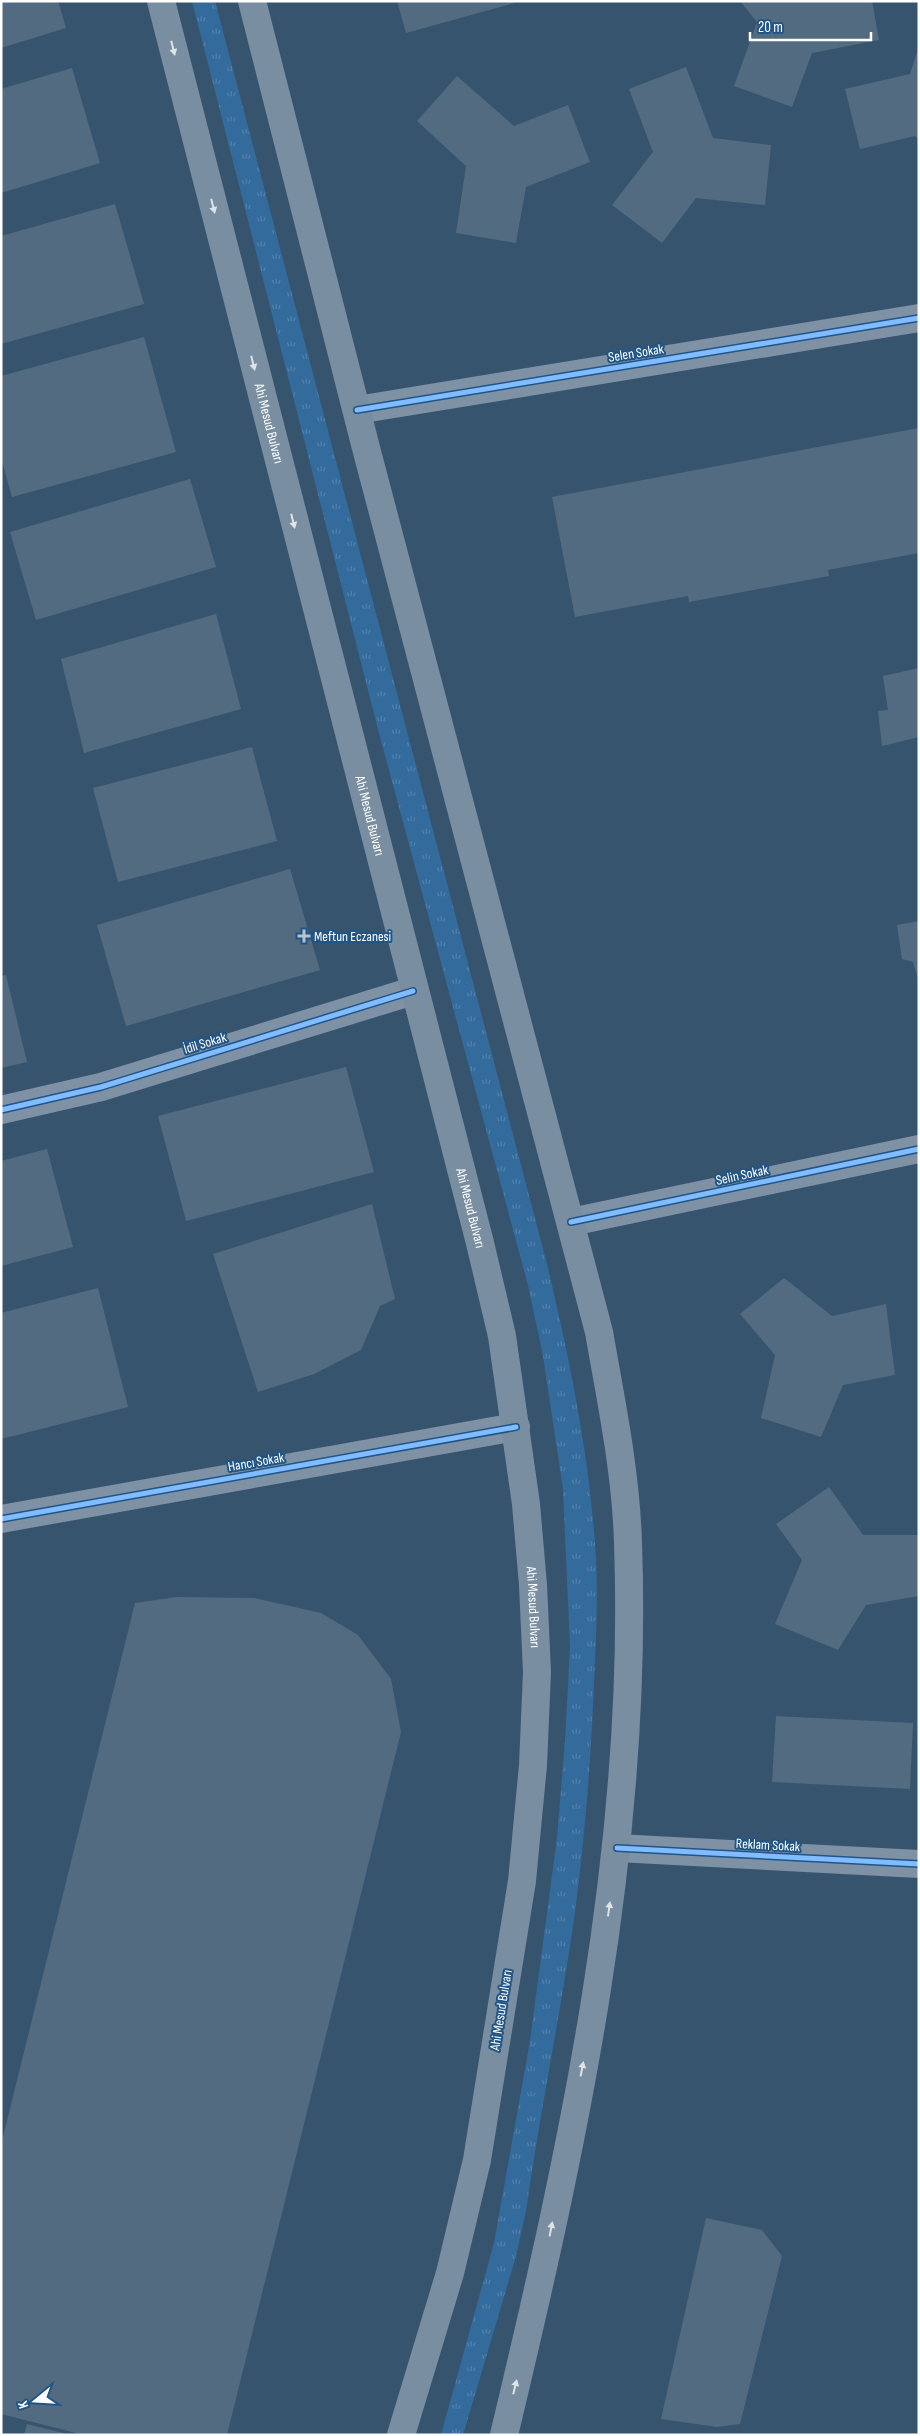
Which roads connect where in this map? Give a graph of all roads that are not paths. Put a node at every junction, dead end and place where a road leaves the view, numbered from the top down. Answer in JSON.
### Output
{"nodes":[{"id":1,"x":161,"y":1,"type":"edge"},
{"id":2,"x":252,"y":1,"type":"edge"},
{"id":3,"x":919,"y":318,"type":"edge"},
{"id":4,"x":357,"y":410,"type":"junction"},
{"id":5,"x":413,"y":991,"type":"junction"},
{"id":6,"x":1,"y":1110,"type":"edge"},
{"id":7,"x":919,"y":1149,"type":"edge"},
{"id":8,"x":570,"y":1222,"type":"junction"},
{"id":9,"x":516,"y":1427,"type":"junction"},
{"id":10,"x":1,"y":1519,"type":"edge"},
{"id":11,"x":617,"y":1848,"type":"junction"},
{"id":12,"x":919,"y":1864,"type":"edge"},
{"id":13,"x":401,"y":2435,"type":"edge"},
{"id":14,"x":504,"y":2435,"type":"edge"}],
"edges":[{"from":1,"to":5,"type":"main road","name":"Ahi Mesud Bulvarı","one_way":true},
{"from":2,"to":4,"type":"main road"},
{"from":3,"to":4,"type":"street","name":"Selen Sokak"},
{"from":4,"to":8,"type":"main road"},
{"from":5,"to":6,"type":"street","name":"İdil Sokak"},
{"from":5,"to":9,"type":"main road","name":"Ahi Mesud Bulvarı"},
{"from":7,"to":8,"type":"street","name":"Selin Sokak"},
{"from":8,"to":11,"type":"main road"},
{"from":9,"to":10,"type":"street","name":"Hancı Sokak"},
{"from":9,"to":13,"type":"main road","name":"Ahi Mesud Bulvarı"},
{"from":11,"to":12,"type":"street","name":"Reklam Sokak"},
{"from":14,"to":11,"type":"main road","one_way":true}]}
